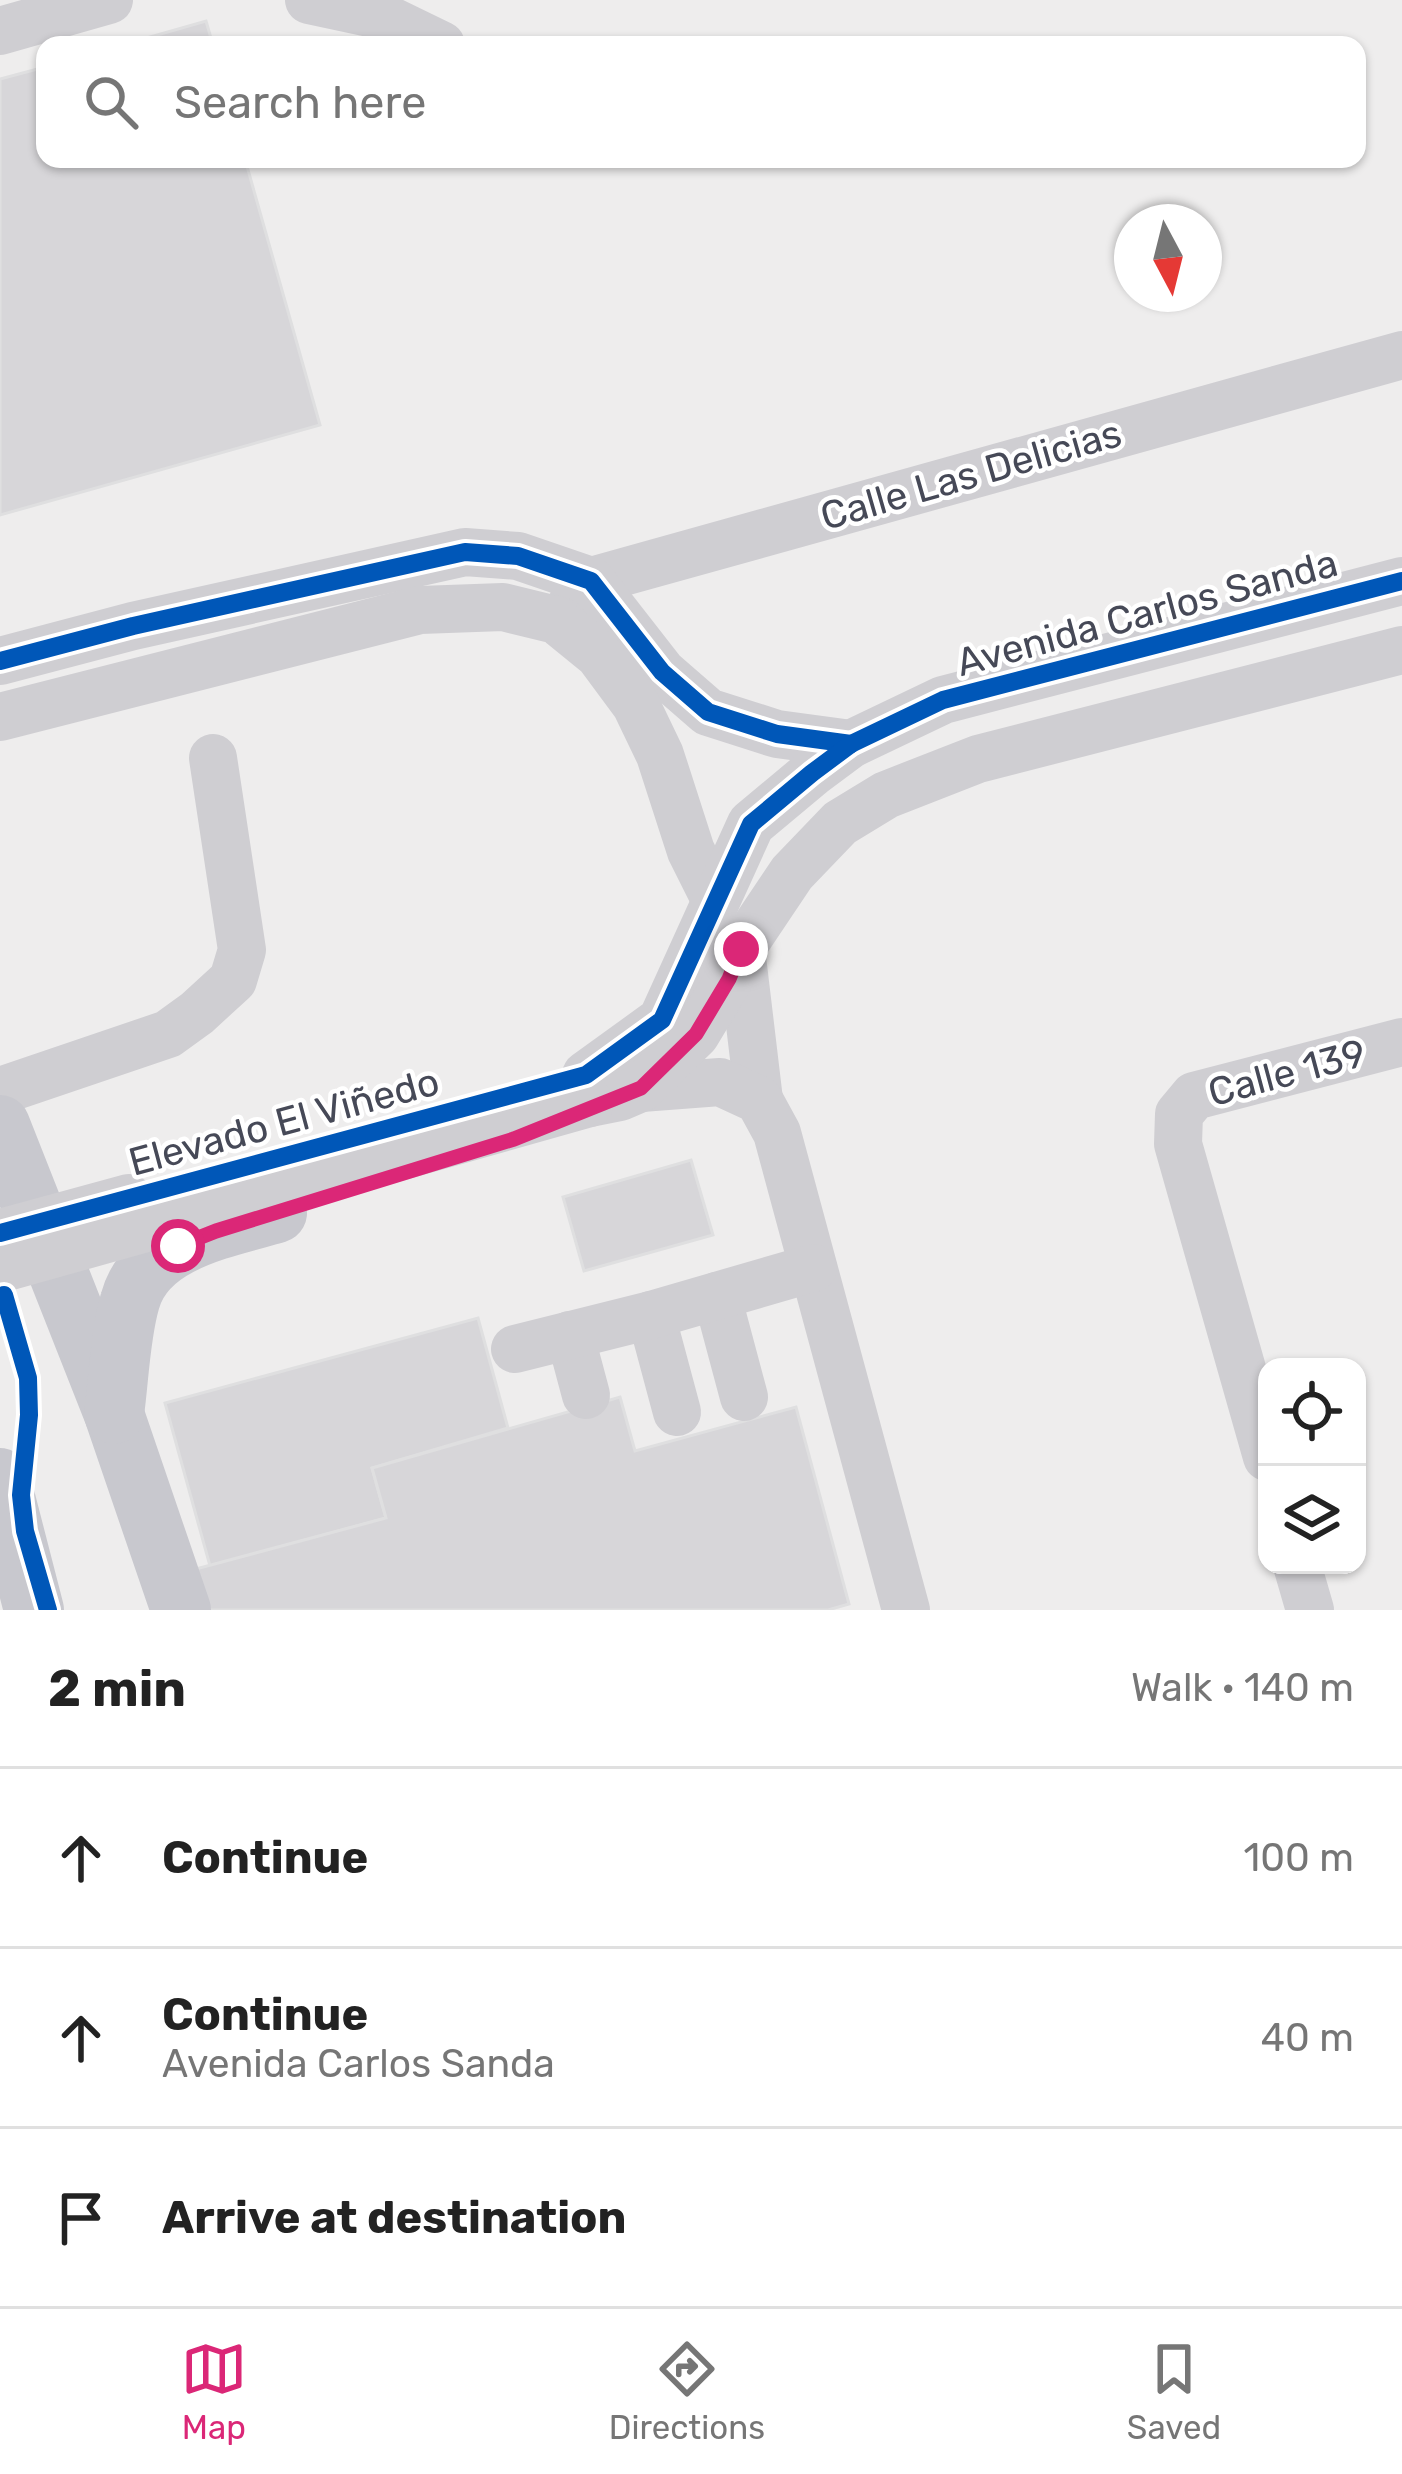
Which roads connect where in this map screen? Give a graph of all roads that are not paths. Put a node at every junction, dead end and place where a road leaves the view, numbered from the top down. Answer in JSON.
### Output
{"nodes":[{"id":1,"x":109,"y":0,"type":"edge"},
{"id":2,"x":309,"y":0,"type":"edge"},
{"id":3,"x":384,"y":8,"type":"edge"},
{"id":4,"x":0,"y":31,"type":"edge"},
{"id":5,"x":426,"y":36,"type":"edge"},
{"id":6,"x":1402,"y":355,"type":"edge"},
{"id":7,"x":591,"y":581,"type":"junction"},
{"id":8,"x":1402,"y":581,"type":"edge"},
{"id":9,"x":556,"y":620,"type":"junction"},
{"id":10,"x":1402,"y":650,"type":"edge"},
{"id":11,"x":0,"y":661,"type":"edge"},
{"id":12,"x":0,"y":716,"type":"edge"},
{"id":13,"x":851,"y":744,"type":"junction"},
{"id":14,"x":213,"y":758,"type":"dead end"},
{"id":15,"x":715,"y":898,"type":"junction"},
{"id":16,"x":741,"y":949,"type":"junction"},
{"id":17,"x":1402,"y":1042,"type":"edge"},
{"id":18,"x":0,"y":1091,"type":"edge"},
{"id":19,"x":609,"y":1091,"type":"junction"},
{"id":20,"x":759,"y":1100,"type":"junction"},
{"id":21,"x":0,"y":1125,"type":"edge"},
{"id":22,"x":0,"y":1233,"type":"edge"},
{"id":23,"x":813,"y":1268,"type":"junction"},
{"id":24,"x":0,"y":1269,"type":"edge"},
{"id":25,"x":716,"y":1296,"type":"junction"},
{"id":26,"x":651,"y":1315,"type":"junction"},
{"id":27,"x":570,"y":1336,"type":"junction"},
{"id":28,"x":515,"y":1349,"type":"dead end"},
{"id":29,"x":586,"y":1395,"type":"dead end"},
{"id":30,"x":744,"y":1397,"type":"dead end"},
{"id":31,"x":677,"y":1412,"type":"dead end"},
{"id":32,"x":115,"y":1414,"type":"junction"},
{"id":33,"x":1258,"y":1425,"type":"edge"},
{"id":34,"x":0,"y":1478,"type":"edge"},
{"id":35,"x":1300,"y":1574,"type":"edge"},
{"id":36,"x":34,"y":1610,"type":"edge"},
{"id":37,"x":181,"y":1610,"type":"edge"},
{"id":38,"x":906,"y":1610,"type":"edge"},
{"id":39,"x":1310,"y":1610,"type":"edge"}],
"edges":[{"from":1,"to":4,"type":"street"},
{"from":2,"to":3,"type":"street"},
{"from":3,"to":5,"type":"street"},
{"from":6,"to":7,"type":"street","name":"Calle Las Delicias"},
{"from":7,"to":9,"type":"street"},
{"from":7,"to":11,"type":"street"},
{"from":7,"to":13,"type":"street"},
{"from":8,"to":13,"type":"street","name":"Avenida Carlos Sanda"},
{"from":9,"to":12,"type":"street"},
{"from":9,"to":15,"type":"street"},
{"from":10,"to":16,"type":"street"},
{"from":13,"to":15,"type":"street","name":"Avenida Carlos Sanda"},
{"from":14,"to":18,"type":"street"},
{"from":15,"to":19,"type":"street","name":"Avenida Carlos Sanda"},
{"from":16,"to":19,"type":"street"},
{"from":16,"to":20,"type":"street"},
{"from":17,"to":33,"type":"street","name":"Calle 139"},
{"from":19,"to":20,"type":"street"},
{"from":19,"to":22,"type":"street","name":"Elevado El Viñedo","bridge":true},
{"from":19,"to":24,"type":"street","name":"Elevado El Viñedo","bridge":true},
{"from":19,"to":32,"type":"main road"},
{"from":20,"to":23,"type":"street"},
{"from":21,"to":32,"type":"main road"},
{"from":23,"to":25,"type":"street"},
{"from":23,"to":38,"type":"street"},
{"from":25,"to":26,"type":"street"},
{"from":25,"to":30,"type":"street"},
{"from":26,"to":27,"type":"street"},
{"from":26,"to":31,"type":"street"},
{"from":27,"to":28,"type":"street"},
{"from":27,"to":29,"type":"street"},
{"from":32,"to":37,"type":"main road"},
{"from":34,"to":36,"type":"main road"},
{"from":35,"to":39,"type":"street"}]}
